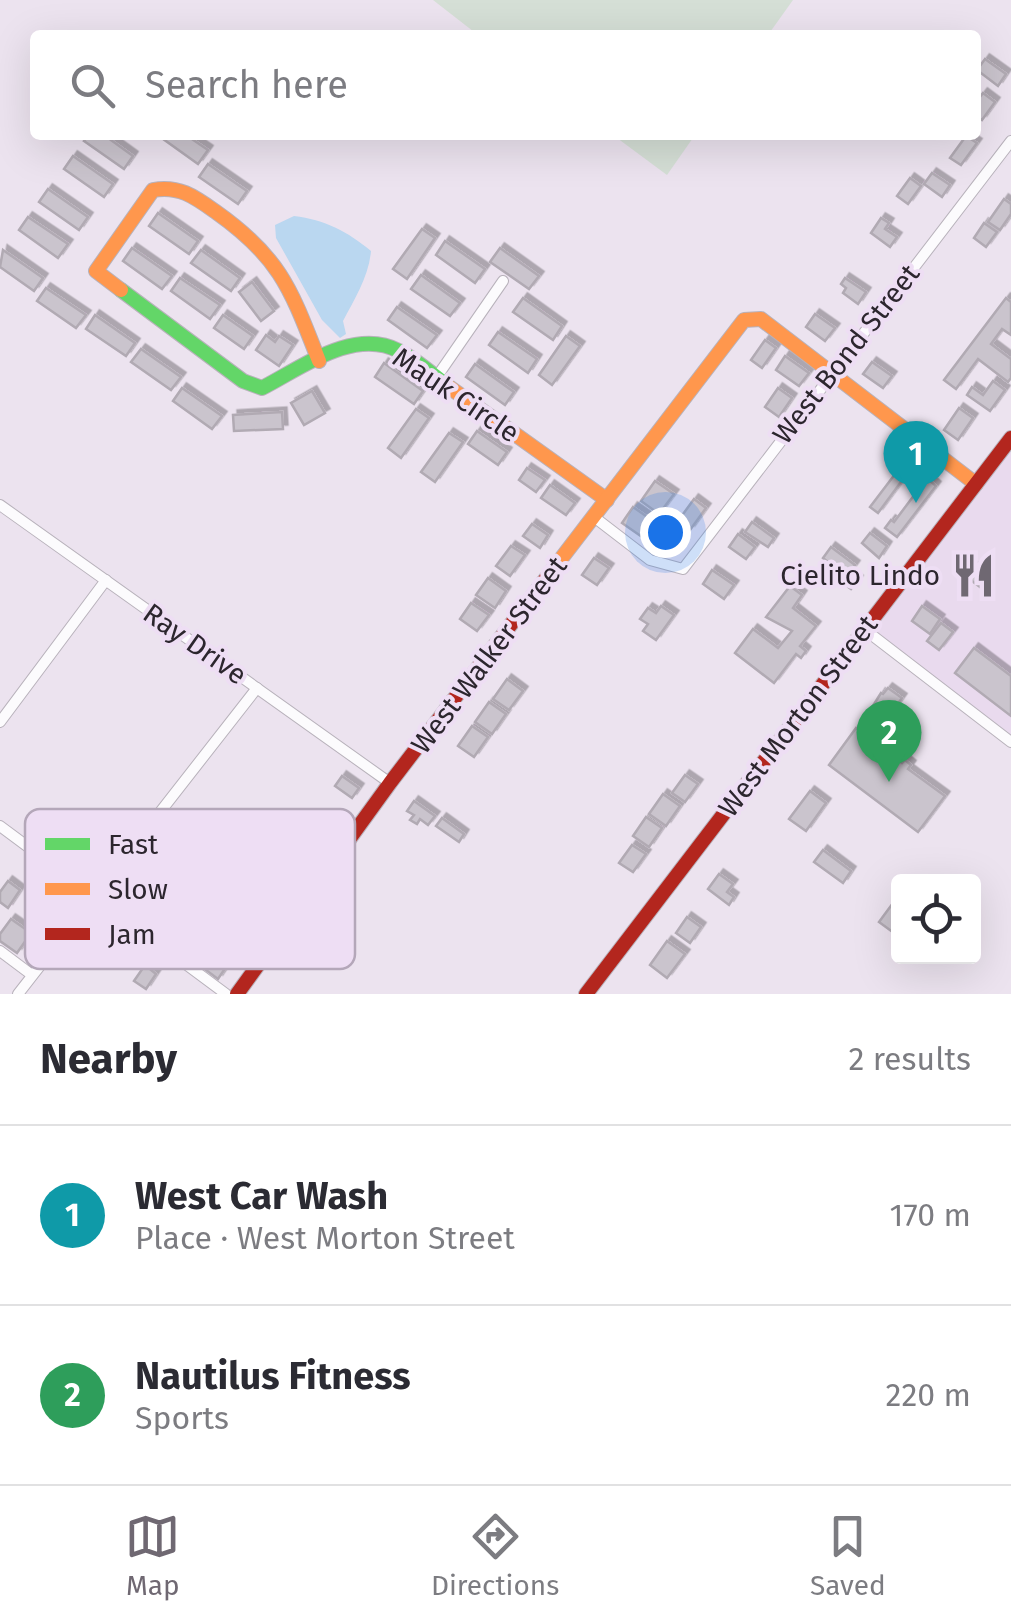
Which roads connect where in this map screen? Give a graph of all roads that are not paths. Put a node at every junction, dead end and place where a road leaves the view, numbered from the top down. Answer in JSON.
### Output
{"nodes":[{"id":1,"x":1011,"y":141,"type":"edge"},
{"id":2,"x":502,"y":281,"type":"dead end"},
{"id":3,"x":319,"y":361,"type":"junction"},
{"id":4,"x":831,"y":373,"type":"junction"},
{"id":5,"x":436,"y":378,"type":"junction"},
{"id":6,"x":1011,"y":438,"type":"edge"},
{"id":7,"x":976,"y":484,"type":"junction"},
{"id":8,"x":606,"y":500,"type":"junction"},
{"id":9,"x":0,"y":505,"type":"edge"},
{"id":10,"x":594,"y":517,"type":"junction"},
{"id":11,"x":106,"y":580,"type":"junction"},
{"id":12,"x":864,"y":629,"type":"junction"},
{"id":13,"x":257,"y":688,"type":"junction"},
{"id":14,"x":0,"y":722,"type":"edge"},
{"id":15,"x":1011,"y":742,"type":"edge"},
{"id":16,"x":390,"y":783,"type":"junction"},
{"id":17,"x":161,"y":809,"type":"edge"},
{"id":18,"x":0,"y":826,"type":"edge"},
{"id":19,"x":355,"y":832,"type":"edge"},
{"id":20,"x":25,"y":845,"type":"edge"},
{"id":21,"x":0,"y":951,"type":"edge"},
{"id":22,"x":37,"y":969,"type":"edge"},
{"id":23,"x":191,"y":969,"type":"edge"},
{"id":24,"x":256,"y":969,"type":"edge"},
{"id":25,"x":32,"y":975,"type":"junction"},
{"id":26,"x":18,"y":994,"type":"edge"},
{"id":27,"x":226,"y":994,"type":"edge"},
{"id":28,"x":238,"y":994,"type":"edge"},
{"id":29,"x":586,"y":994,"type":"edge"}],
"edges":[{"from":1,"to":4,"type":"street","name":"West Bond Street"},
{"from":2,"to":5,"type":"street"},
{"from":3,"to":3,"type":"street","name":"Mauk Circle"},
{"from":3,"to":5,"type":"street","name":"Mauk Circle"},
{"from":4,"to":7,"type":"street"},
{"from":4,"to":8,"type":"street","name":"West Walker Street"},
{"from":4,"to":10,"type":"street","name":"West Bond Street"},
{"from":5,"to":8,"type":"street","name":"Mauk Circle"},
{"from":6,"to":7,"type":"street","name":"West Morton Street"},
{"from":7,"to":12,"type":"street","name":"West Morton Street"},
{"from":8,"to":10,"type":"street","name":"West Walker Street"},
{"from":9,"to":11,"type":"street","name":"Ray Drive"},
{"from":10,"to":16,"type":"street","name":"West Walker Street"},
{"from":11,"to":13,"type":"street","name":"Ray Drive"},
{"from":11,"to":14,"type":"street"},
{"from":12,"to":15,"type":"street"},
{"from":12,"to":29,"type":"street","name":"West Morton Street"},
{"from":13,"to":16,"type":"street","name":"Ray Drive"},
{"from":13,"to":17,"type":"street"},
{"from":16,"to":19,"type":"street","name":"West Walker Street"},
{"from":18,"to":20,"type":"street"},
{"from":21,"to":25,"type":"street"},
{"from":22,"to":25,"type":"street"},
{"from":23,"to":27,"type":"street"},
{"from":24,"to":28,"type":"street","name":"West Walker Street"},
{"from":25,"to":26,"type":"street"}]}
